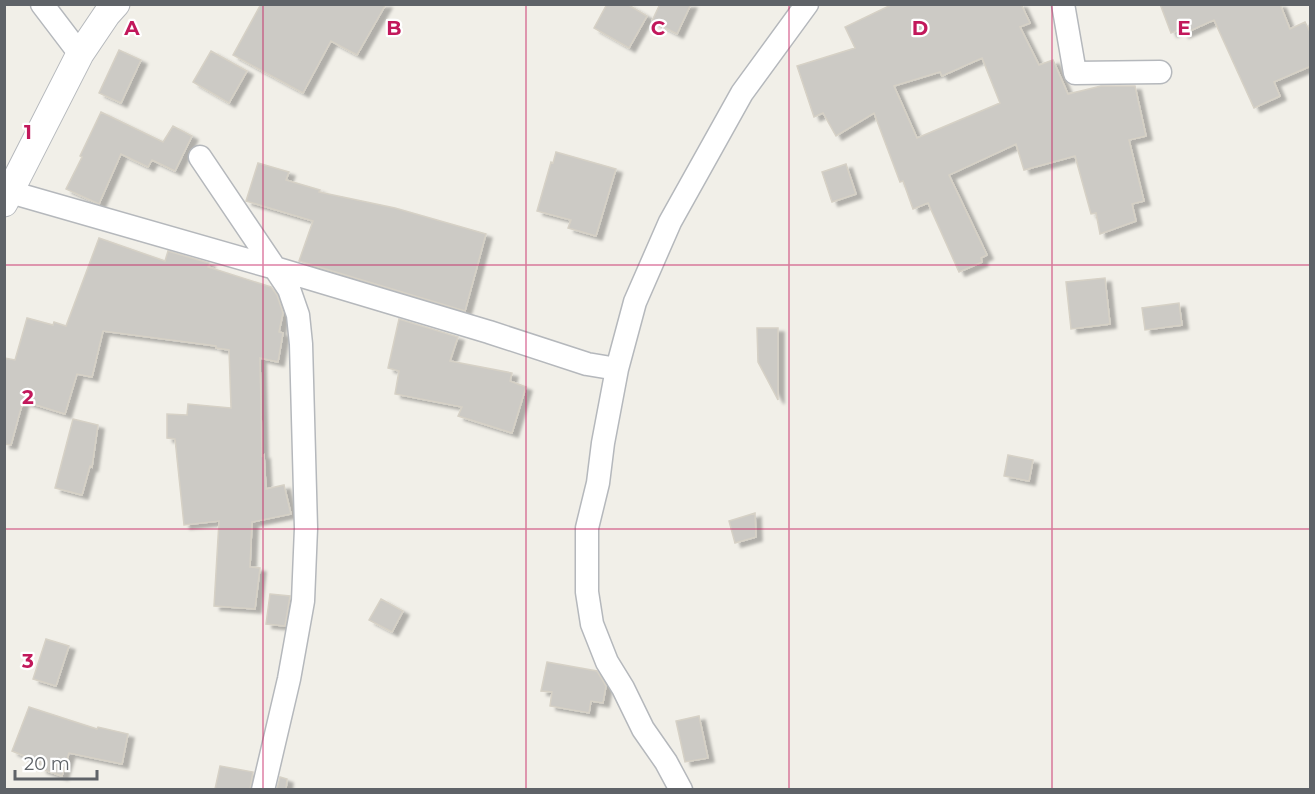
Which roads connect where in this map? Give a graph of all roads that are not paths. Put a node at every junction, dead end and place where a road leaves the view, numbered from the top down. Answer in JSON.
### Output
{"nodes":[{"id":1,"x":42,"y":4,"type":"edge"},
{"id":2,"x":116,"y":4,"type":"edge"},
{"id":3,"x":807,"y":4,"type":"edge"},
{"id":4,"x":1064,"y":4,"type":"edge"},
{"id":5,"x":80,"y":54,"type":"junction"},
{"id":6,"x":1160,"y":72,"type":"dead end"},
{"id":7,"x":200,"y":157,"type":"dead end"},
{"id":8,"x":7,"y":197,"type":"edge"},
{"id":9,"x":275,"y":268,"type":"junction"},
{"id":10,"x":617,"y":369,"type":"junction"},
{"id":11,"x":263,"y":789,"type":"edge"},
{"id":12,"x":681,"y":789,"type":"edge"}],
"edges":[{"from":1,"to":5,"type":"street"},
{"from":2,"to":5,"type":"street"},
{"from":3,"to":10,"type":"street"},
{"from":4,"to":6,"type":"street"},
{"from":5,"to":8,"type":"street"},
{"from":7,"to":9,"type":"street"},
{"from":8,"to":9,"type":"street"},
{"from":9,"to":10,"type":"street"},
{"from":9,"to":11,"type":"street"},
{"from":10,"to":12,"type":"street"}]}
